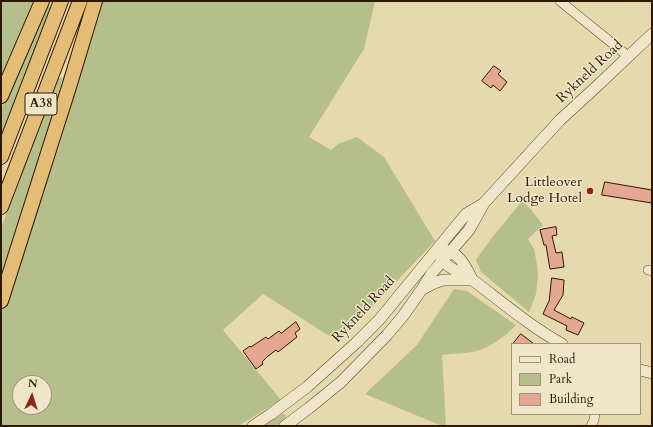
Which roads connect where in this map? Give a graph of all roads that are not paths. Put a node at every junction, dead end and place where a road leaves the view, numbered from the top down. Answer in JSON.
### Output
{"nodes":[{"id":1,"x":42,"y":1,"type":"edge"},
{"id":2,"x":61,"y":1,"type":"edge"},
{"id":3,"x":80,"y":1,"type":"edge"},
{"id":4,"x":95,"y":1,"type":"edge"},
{"id":5,"x":560,"y":1,"type":"edge"},
{"id":6,"x":652,"y":34,"type":"edge"},
{"id":7,"x":628,"y":56,"type":"junction"},
{"id":8,"x":1,"y":96,"type":"edge"},
{"id":9,"x":1,"y":157,"type":"edge"},
{"id":10,"x":484,"y":204,"type":"junction"},
{"id":11,"x":1,"y":207,"type":"edge"},
{"id":12,"x":437,"y":249,"type":"junction"},
{"id":13,"x":451,"y":252,"type":"junction"},
{"id":14,"x":443,"y":261,"type":"junction"},
{"id":15,"x":472,"y":280,"type":"junction"},
{"id":16,"x":422,"y":289,"type":"junction"},
{"id":17,"x":1,"y":301,"type":"edge"},
{"id":18,"x":560,"y":343,"type":"edge"},
{"id":19,"x":641,"y":370,"type":"edge"},
{"id":20,"x":652,"y":372,"type":"edge"},
{"id":21,"x":595,"y":415,"type":"edge"},
{"id":22,"x":253,"y":426,"type":"edge"},
{"id":23,"x":285,"y":426,"type":"edge"},
{"id":24,"x":591,"y":426,"type":"edge"}],
"edges":[{"from":1,"to":8,"type":"highway"},
{"from":2,"to":9,"type":"highway","number":"A38"},
{"from":3,"to":11,"type":"highway","number":"A38"},
{"from":4,"to":17,"type":"highway"},
{"from":5,"to":7,"type":"street"},
{"from":6,"to":7,"type":"street","name":"Rykneld Road"},
{"from":7,"to":10,"type":"street","name":"Rykneld Road"},
{"from":10,"to":12,"type":"street","name":"Rykneld Road"},
{"from":10,"to":13,"type":"street","name":"Rykneld Road"},
{"from":12,"to":13,"type":"street"},
{"from":12,"to":14,"type":"street"},
{"from":12,"to":22,"type":"street","name":"Rykneld Road"},
{"from":13,"to":14,"type":"street","name":"Rykneld Road"},
{"from":13,"to":15,"type":"street"},
{"from":14,"to":15,"type":"street"},
{"from":14,"to":16,"type":"street","name":"Rykneld Road"},
{"from":15,"to":16,"type":"street"},
{"from":15,"to":18,"type":"street"},
{"from":16,"to":23,"type":"street","name":"Rykneld Road"},
{"from":19,"to":20,"type":"street"},
{"from":21,"to":24,"type":"street"}]}
